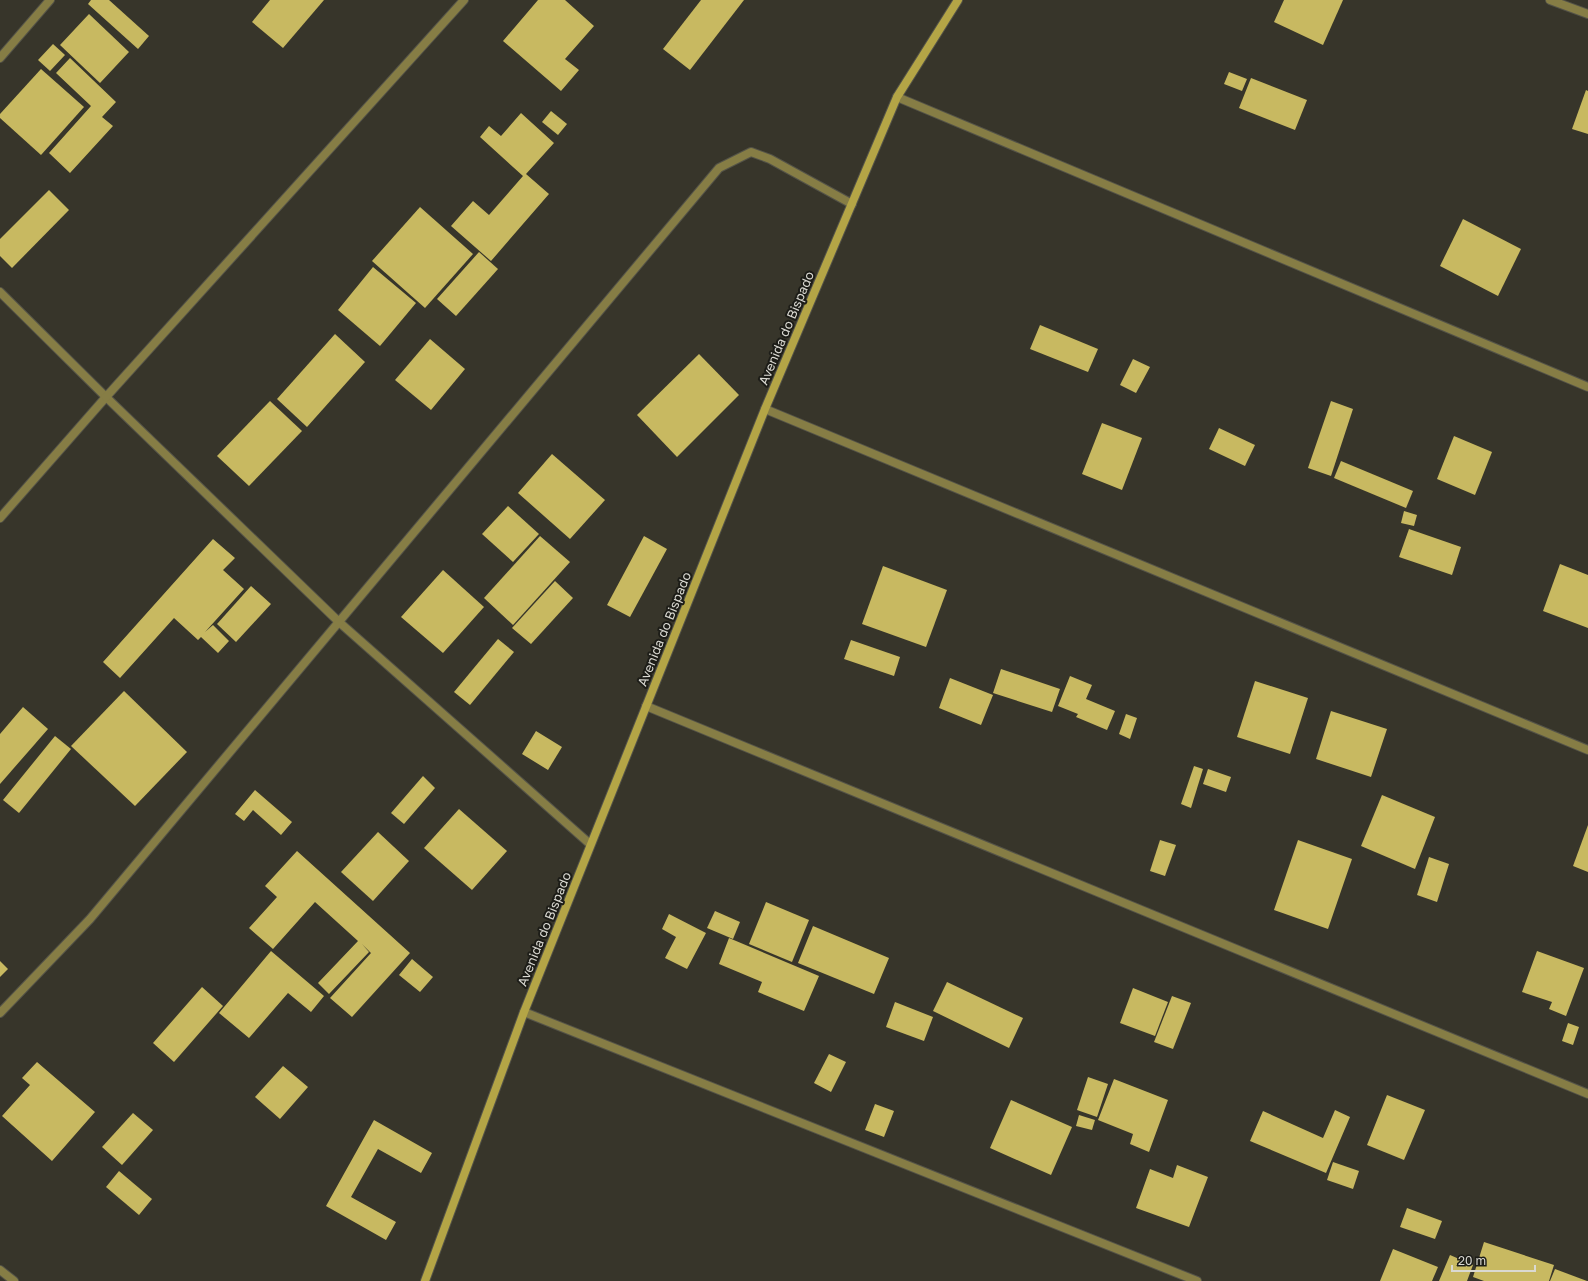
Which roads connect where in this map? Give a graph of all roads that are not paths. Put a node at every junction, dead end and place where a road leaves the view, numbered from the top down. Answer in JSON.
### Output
{"nodes":[{"id":1,"x":50,"y":0,"type":"edge"},
{"id":2,"x":464,"y":0,"type":"edge"},
{"id":3,"x":958,"y":0,"type":"edge"},
{"id":4,"x":1550,"y":0,"type":"edge"},
{"id":5,"x":1588,"y":14,"type":"edge"},
{"id":6,"x":0,"y":58,"type":"edge"},
{"id":7,"x":897,"y":97,"type":"junction"},
{"id":8,"x":852,"y":204,"type":"junction"},
{"id":9,"x":0,"y":292,"type":"edge"},
{"id":10,"x":1588,"y":387,"type":"edge"},
{"id":11,"x":106,"y":397,"type":"junction"},
{"id":12,"x":765,"y":409,"type":"junction"},
{"id":13,"x":0,"y":518,"type":"edge"},
{"id":14,"x":339,"y":622,"type":"junction"},
{"id":15,"x":646,"y":706,"type":"junction"},
{"id":16,"x":1588,"y":750,"type":"edge"},
{"id":17,"x":590,"y":844,"type":"junction"},
{"id":18,"x":524,"y":1012,"type":"junction"},
{"id":19,"x":0,"y":1013,"type":"edge"},
{"id":20,"x":1588,"y":1094,"type":"edge"},
{"id":21,"x":0,"y":1270,"type":"edge"},
{"id":22,"x":14,"y":1281,"type":"edge"},
{"id":23,"x":425,"y":1281,"type":"edge"},
{"id":24,"x":1198,"y":1281,"type":"edge"}],
"edges":[{"from":1,"to":6,"type":"street"},
{"from":2,"to":11,"type":"street"},
{"from":3,"to":7,"type":"main road","name":"Avenida do Bispado"},
{"from":4,"to":5,"type":"street"},
{"from":7,"to":8,"type":"main road","name":"Avenida do Bispado"},
{"from":7,"to":10,"type":"street"},
{"from":8,"to":12,"type":"main road","name":"Avenida do Bispado"},
{"from":8,"to":14,"type":"street"},
{"from":9,"to":11,"type":"street"},
{"from":11,"to":13,"type":"street"},
{"from":11,"to":14,"type":"street"},
{"from":12,"to":15,"type":"main road","name":"Avenida do Bispado"},
{"from":12,"to":16,"type":"street"},
{"from":14,"to":17,"type":"street"},
{"from":14,"to":19,"type":"street"},
{"from":15,"to":17,"type":"main road","name":"Avenida do Bispado"},
{"from":15,"to":20,"type":"street"},
{"from":17,"to":18,"type":"main road","name":"Avenida do Bispado"},
{"from":18,"to":23,"type":"main road","name":"Avenida do Bispado"},
{"from":18,"to":24,"type":"street"},
{"from":21,"to":22,"type":"street"}]}
